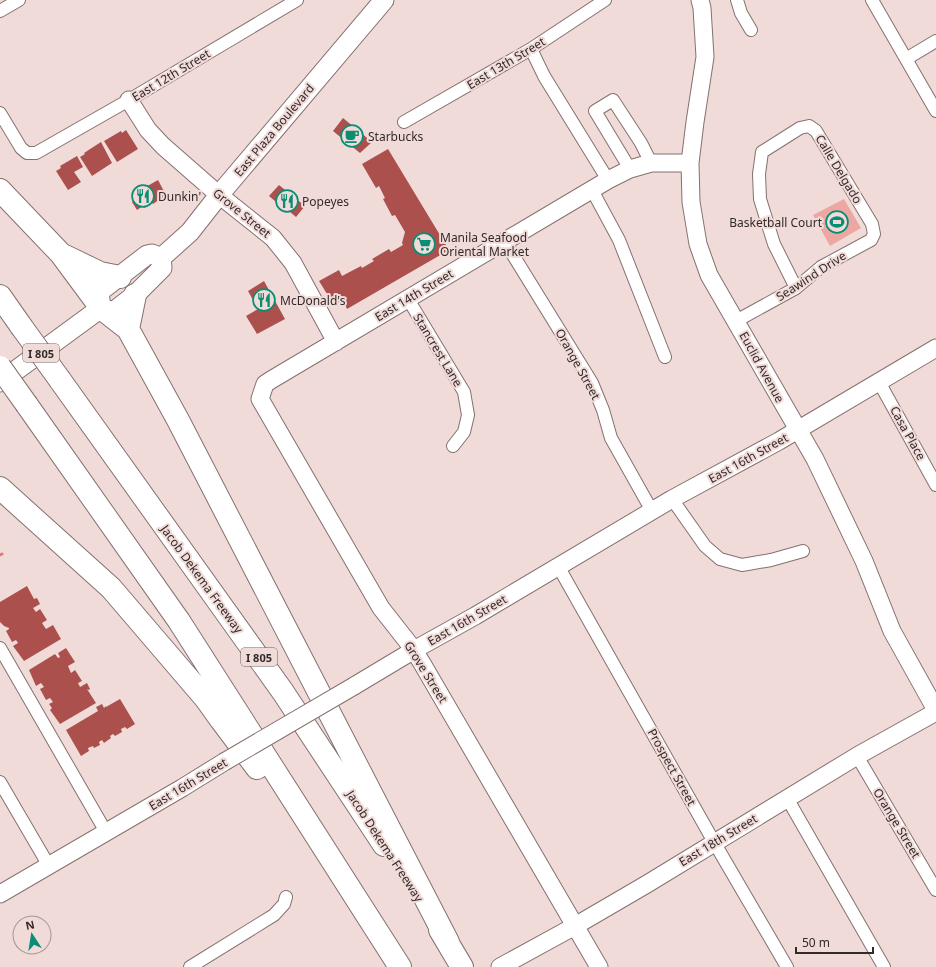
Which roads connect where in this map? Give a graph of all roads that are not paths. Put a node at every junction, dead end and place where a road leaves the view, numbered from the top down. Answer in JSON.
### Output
{"nodes":[{"id":1,"x":19,"y":0,"type":"edge"},
{"id":2,"x":297,"y":0,"type":"edge"},
{"id":3,"x":384,"y":0,"type":"edge"},
{"id":4,"x":605,"y":0,"type":"edge"},
{"id":5,"x":700,"y":0,"type":"edge"},
{"id":6,"x":736,"y":0,"type":"edge"},
{"id":7,"x":872,"y":0,"type":"edge"},
{"id":8,"x":0,"y":11,"type":"edge"},
{"id":9,"x":751,"y":30,"type":"dead end"},
{"id":10,"x":936,"y":41,"type":"edge"},
{"id":11,"x":530,"y":49,"type":"junction"},
{"id":12,"x":906,"y":59,"type":"junction"},
{"id":13,"x":129,"y":100,"type":"junction"},
{"id":14,"x":936,"y":111,"type":"edge"},
{"id":15,"x":0,"y":113,"type":"edge"},
{"id":16,"x":404,"y":122,"type":"dead end"},
{"id":17,"x":651,"y":163,"type":"junction"},
{"id":18,"x":690,"y":163,"type":"junction"},
{"id":19,"x":630,"y":169,"type":"junction"},
{"id":20,"x":608,"y":180,"type":"junction"},
{"id":21,"x":0,"y":190,"type":"edge"},
{"id":22,"x":592,"y":190,"type":"junction"},
{"id":23,"x":219,"y":195,"type":"junction"},
{"id":24,"x":872,"y":224,"type":"joint"},
{"id":25,"x":505,"y":242,"type":"junction"},
{"id":26,"x":61,"y":254,"type":"junction"},
{"id":27,"x":161,"y":258,"type":"junction"},
{"id":28,"x":120,"y":277,"type":"junction"},
{"id":29,"x":796,"y":288,"type":"junction"},
{"id":30,"x":135,"y":295,"type":"junction"},
{"id":31,"x":0,"y":296,"type":"edge"},
{"id":32,"x":408,"y":299,"type":"junction"},
{"id":33,"x":101,"y":308,"type":"junction"},
{"id":34,"x":736,"y":321,"type":"junction"},
{"id":35,"x":128,"y":329,"type":"junction"},
{"id":36,"x":336,"y":342,"type":"junction"},
{"id":37,"x":936,"y":348,"type":"edge"},
{"id":38,"x":665,"y":357,"type":"dead end"},
{"id":39,"x":0,"y":367,"type":"edge"},
{"id":40,"x":271,"y":380,"type":"joint"},
{"id":41,"x":0,"y":382,"type":"edge"},
{"id":42,"x":879,"y":382,"type":"junction"},
{"id":43,"x":798,"y":430,"type":"junction"},
{"id":44,"x":453,"y":446,"type":"dead end"},
{"id":45,"x":936,"y":485,"type":"edge"},
{"id":46,"x":0,"y":488,"type":"edge"},
{"id":47,"x":672,"y":499,"type":"junction"},
{"id":48,"x":652,"y":511,"type":"junction"},
{"id":49,"x":803,"y":551,"type":"dead end"},
{"id":50,"x":558,"y":566,"type":"junction"},
{"id":51,"x":0,"y":648,"type":"edge"},
{"id":52,"x":414,"y":650,"type":"junction"},
{"id":53,"x":936,"y":711,"type":"edge"},
{"id":54,"x":857,"y":756,"type":"junction"},
{"id":55,"x":0,"y":782,"type":"edge"},
{"id":56,"x":787,"y":798,"type":"junction"},
{"id":57,"x":106,"y":832,"type":"junction"},
{"id":58,"x":714,"y":842,"type":"junction"},
{"id":59,"x":49,"y":866,"type":"junction"},
{"id":60,"x":936,"y":890,"type":"edge"},
{"id":61,"x":0,"y":894,"type":"edge"},
{"id":62,"x":286,"y":898,"type":"dead end"},
{"id":63,"x":575,"y":926,"type":"junction"},
{"id":64,"x":448,"y":942,"type":"junction"},
{"id":65,"x":395,"y":959,"type":"edge"},
{"id":66,"x":503,"y":965,"type":"edge"},
{"id":67,"x":190,"y":967,"type":"edge"},
{"id":68,"x":462,"y":967,"type":"edge"},
{"id":69,"x":599,"y":967,"type":"edge"},
{"id":70,"x":788,"y":967,"type":"edge"},
{"id":71,"x":884,"y":967,"type":"edge"}],
"edges":[{"from":1,"to":8,"type":"street"},
{"from":2,"to":13,"type":"street","name":"East 12th Street"},
{"from":3,"to":23,"type":"main road","name":"East Plaza Boulevard"},
{"from":4,"to":11,"type":"street","name":"East 13th Street"},
{"from":5,"to":18,"type":"street","name":"Euclid Avenue"},
{"from":6,"to":9,"type":"street"},
{"from":7,"to":12,"type":"street"},
{"from":10,"to":12,"type":"street"},
{"from":11,"to":16,"type":"street","name":"East 13th Street"},
{"from":11,"to":20,"type":"street"},
{"from":12,"to":14,"type":"street"},
{"from":13,"to":15,"type":"street","name":"East 12th Street"},
{"from":13,"to":23,"type":"street","name":"Grove Street"},
{"from":17,"to":18,"type":"street","name":"East 14th Street"},
{"from":17,"to":19,"type":"street","name":"East 14th Street"},
{"from":17,"to":19,"type":"street"},
{"from":18,"to":34,"type":"street","name":"Euclid Avenue"},
{"from":19,"to":20,"type":"street","name":"East 14th Street"},
{"from":20,"to":22,"type":"street","name":"East 14th Street"},
{"from":21,"to":26,"type":"highway"},
{"from":22,"to":25,"type":"street","name":"East 14th Street"},
{"from":22,"to":38,"type":"street"},
{"from":23,"to":27,"type":"main road","name":"East Plaza Boulevard"},
{"from":23,"to":36,"type":"street","name":"Grove Street"},
{"from":24,"to":29,"type":"street","name":"Seawind Drive"},
{"from":24,"to":29,"type":"street","name":"Calle Delgado"},
{"from":25,"to":32,"type":"street","name":"East 14th Street"},
{"from":25,"to":48,"type":"street","name":"Orange Street"},
{"from":26,"to":28,"type":"highway"},
{"from":26,"to":33,"type":"highway"},
{"from":27,"to":28,"type":"main road"},
{"from":27,"to":30,"type":"main road","name":"East Plaza Boulevard"},
{"from":28,"to":33,"type":"main road"},
{"from":29,"to":34,"type":"street","name":"Seawind Drive"},
{"from":30,"to":33,"type":"main road","name":"East Plaza Boulevard"},
{"from":30,"to":35,"type":"highway"},
{"from":31,"to":64,"type":"highway","name":"Jacob Dekema Freeway","number":"I 805","bridge":true},
{"from":32,"to":36,"type":"street","name":"East 14th Street"},
{"from":32,"to":44,"type":"street","name":"Stancrest Lane"},
{"from":33,"to":35,"type":"highway"},
{"from":33,"to":41,"type":"main road"},
{"from":34,"to":43,"type":"street","name":"Euclid Avenue"},
{"from":35,"to":64,"type":"highway"},
{"from":36,"to":40,"type":"street","name":"East 14th Street"},
{"from":37,"to":42,"type":"street","name":"East 16th Street"},
{"from":39,"to":65,"type":"highway","bridge":true},
{"from":40,"to":52,"type":"street","name":"Grove Street"},
{"from":42,"to":43,"type":"street","name":"East 16th Street"},
{"from":42,"to":45,"type":"street","name":"Casa Place"},
{"from":43,"to":47,"type":"street","name":"East 16th Street"},
{"from":43,"to":53,"type":"street","name":"Euclid Avenue"},
{"from":46,"to":65,"type":"highway"},
{"from":47,"to":48,"type":"street","name":"East 16th Street"},
{"from":47,"to":49,"type":"street"},
{"from":48,"to":50,"type":"street","name":"East 16th Street"},
{"from":50,"to":52,"type":"street","name":"East 16th Street"},
{"from":50,"to":58,"type":"street","name":"Prospect Street"},
{"from":51,"to":57,"type":"street"},
{"from":52,"to":57,"type":"street","name":"East 16th Street","bridge":true},
{"from":52,"to":63,"type":"street","name":"Grove Street"},
{"from":53,"to":54,"type":"street","name":"East 18th Street"},
{"from":54,"to":56,"type":"street","name":"East 18th Street"},
{"from":54,"to":60,"type":"street","name":"Orange Street"},
{"from":55,"to":59,"type":"street"},
{"from":56,"to":58,"type":"street","name":"East 18th Street"},
{"from":56,"to":71,"type":"street"},
{"from":57,"to":59,"type":"street","name":"East 16th Street"},
{"from":58,"to":63,"type":"street","name":"East 18th Street"},
{"from":58,"to":70,"type":"street","name":"Prospect Street"},
{"from":59,"to":61,"type":"street","name":"East 16th Street"},
{"from":62,"to":67,"type":"street"},
{"from":63,"to":66,"type":"street","name":"East 18th Street"},
{"from":63,"to":69,"type":"street","name":"Grove Street"},
{"from":64,"to":68,"type":"highway","name":"Jacob Dekema Freeway","number":"I 805"}]}
